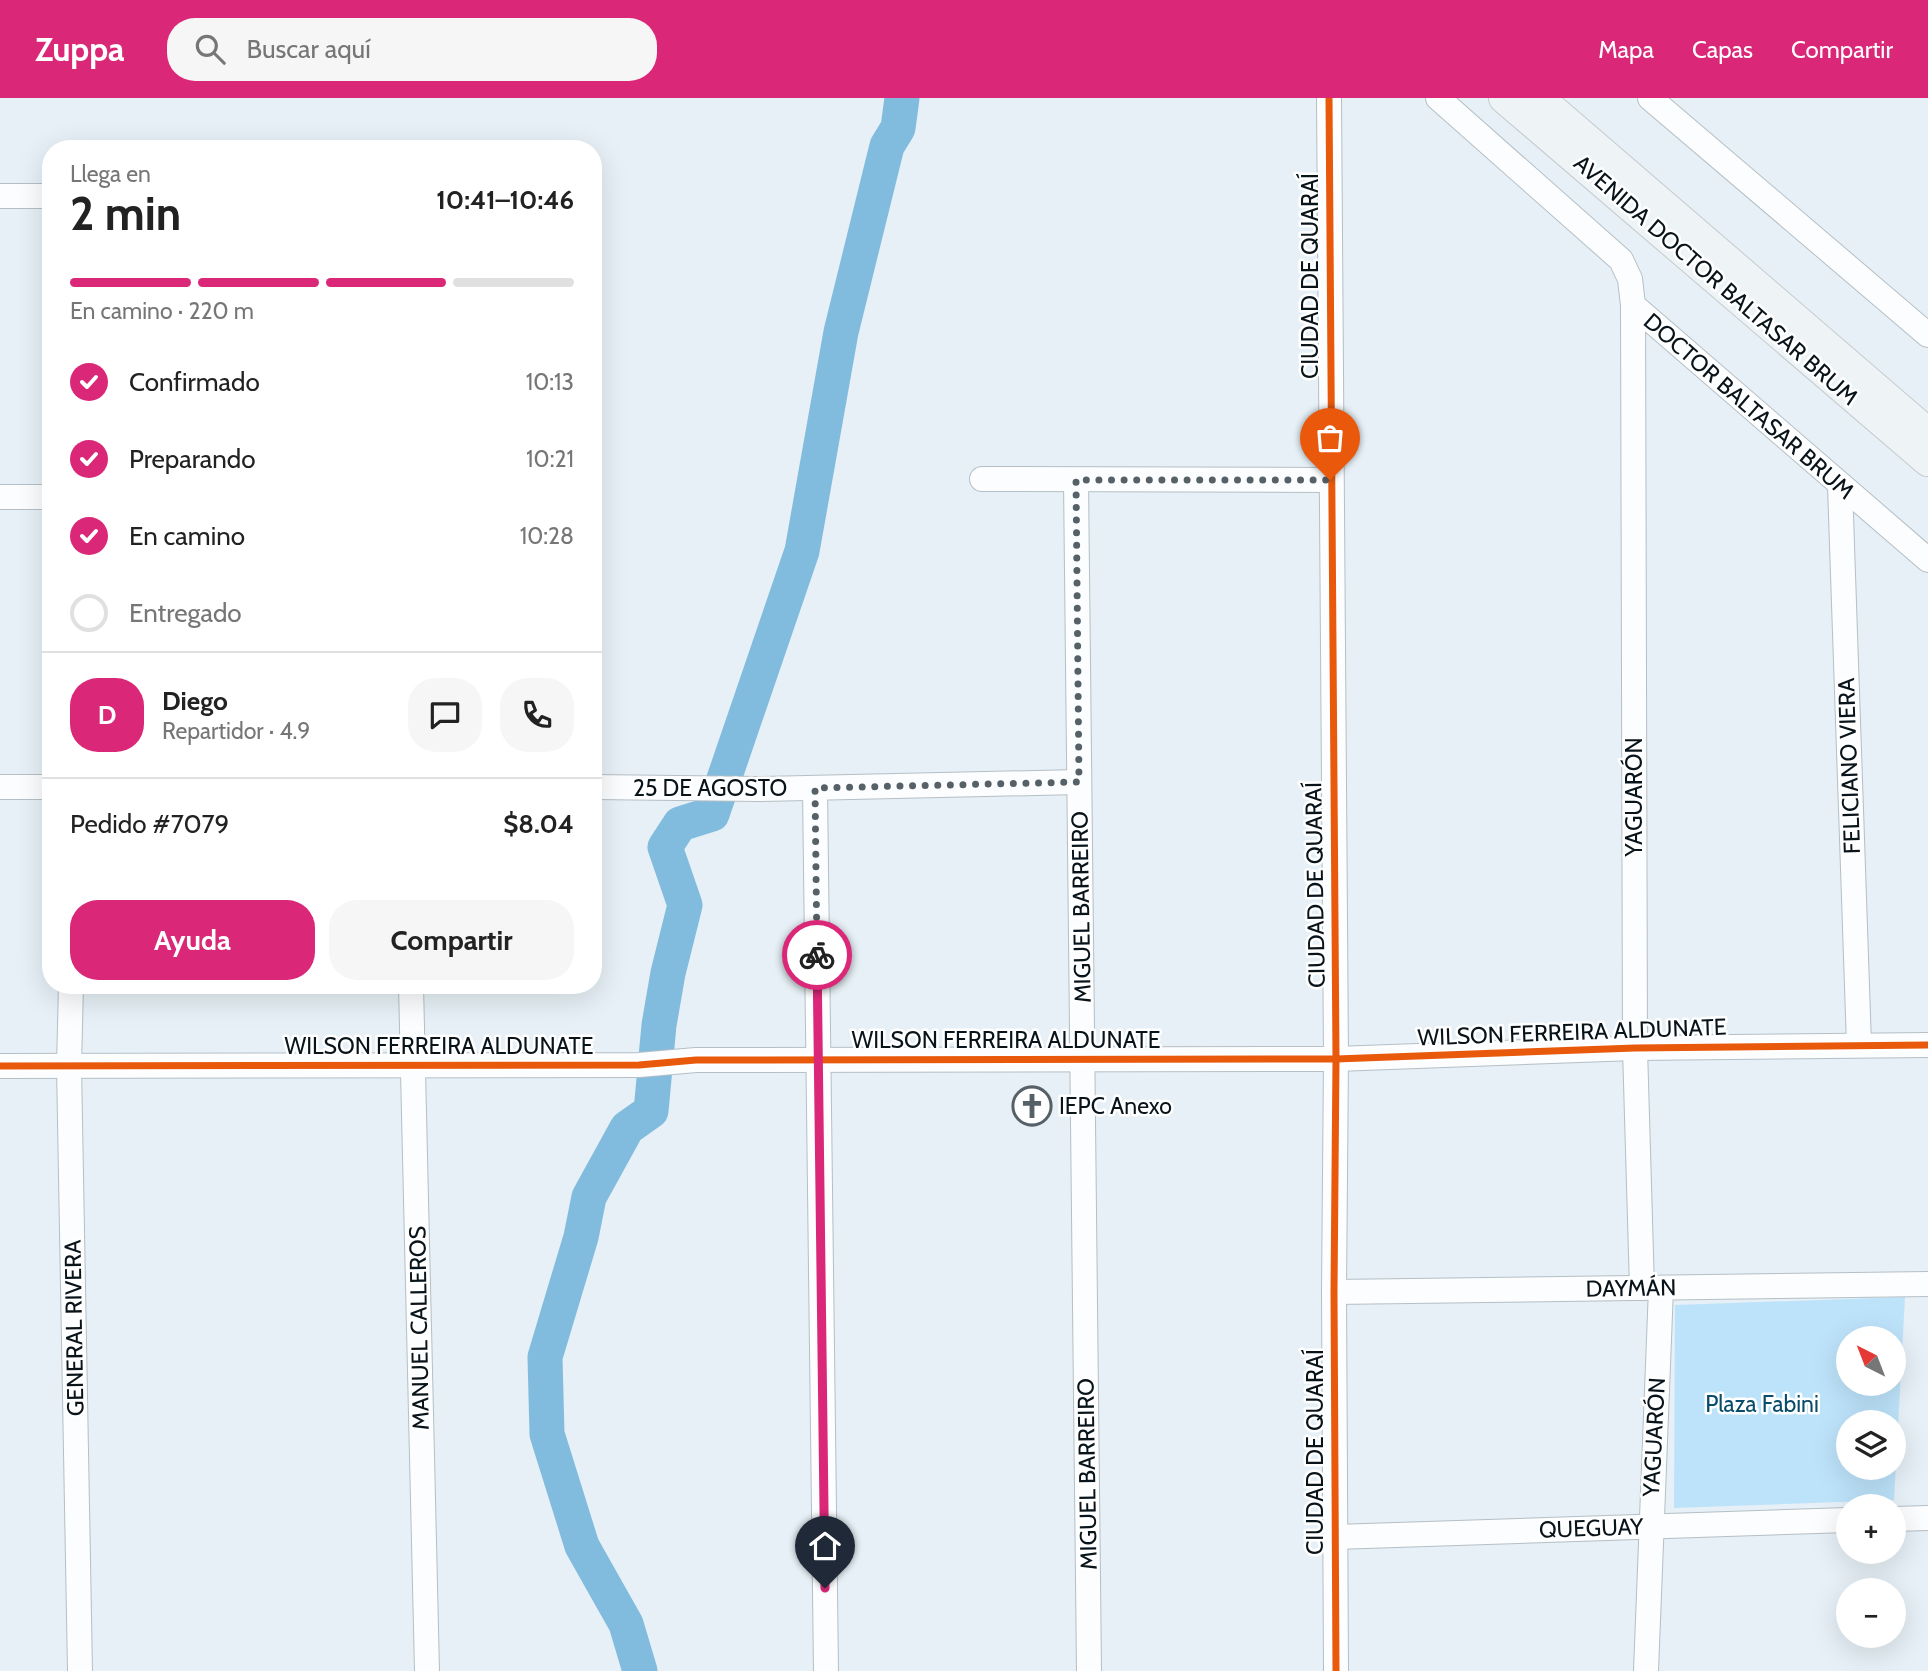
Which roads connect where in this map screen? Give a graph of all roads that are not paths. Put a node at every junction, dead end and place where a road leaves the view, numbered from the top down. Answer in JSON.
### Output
{"nodes":[{"id":1,"x":1329,"y":98,"type":"edge"},
{"id":2,"x":1438,"y":98,"type":"edge"},
{"id":3,"x":1504,"y":98,"type":"edge"},
{"id":4,"x":1539,"y":98,"type":"edge"},
{"id":5,"x":1650,"y":98,"type":"edge"},
{"id":6,"x":42,"y":196,"type":"edge"},
{"id":7,"x":0,"y":197,"type":"edge"},
{"id":8,"x":1633,"y":305,"type":"junction"},
{"id":9,"x":1928,"y":335,"type":"edge"},
{"id":10,"x":1928,"y":433,"type":"edge"},
{"id":11,"x":1928,"y":461,"type":"edge"},
{"id":12,"x":982,"y":479,"type":"dead end"},
{"id":13,"x":1076,"y":480,"type":"junction"},
{"id":14,"x":1330,"y":480,"type":"junction"},
{"id":15,"x":1840,"y":486,"type":"junction"},
{"id":16,"x":0,"y":497,"type":"edge"},
{"id":17,"x":42,"y":497,"type":"edge"},
{"id":18,"x":1928,"y":560,"type":"edge"},
{"id":19,"x":1079,"y":782,"type":"junction"},
{"id":20,"x":0,"y":787,"type":"edge"},
{"id":21,"x":42,"y":787,"type":"edge"},
{"id":22,"x":602,"y":787,"type":"edge"},
{"id":23,"x":815,"y":788,"type":"junction"},
{"id":24,"x":71,"y":994,"type":"edge"},
{"id":25,"x":411,"y":994,"type":"edge"},
{"id":26,"x":1859,"y":1045,"type":"junction"},
{"id":27,"x":1928,"y":1045,"type":"edge"},
{"id":28,"x":1634,"y":1048,"type":"junction"},
{"id":29,"x":1082,"y":1059,"type":"junction"},
{"id":30,"x":1336,"y":1059,"type":"junction"},
{"id":31,"x":818,"y":1060,"type":"junction"},
{"id":32,"x":0,"y":1066,"type":"edge"},
{"id":33,"x":69,"y":1066,"type":"junction"},
{"id":34,"x":412,"y":1066,"type":"junction"},
{"id":35,"x":1928,"y":1284,"type":"edge"},
{"id":36,"x":1651,"y":1288,"type":"junction"},
{"id":37,"x":1334,"y":1292,"type":"junction"},
{"id":38,"x":1928,"y":1518,"type":"edge"},
{"id":39,"x":1906,"y":1519,"type":"edge"},
{"id":40,"x":1836,"y":1520,"type":"edge"},
{"id":41,"x":1650,"y":1525,"type":"junction"},
{"id":42,"x":1335,"y":1537,"type":"junction"},
{"id":43,"x":80,"y":1671,"type":"edge"},
{"id":44,"x":427,"y":1671,"type":"edge"},
{"id":45,"x":826,"y":1671,"type":"edge"},
{"id":46,"x":1089,"y":1671,"type":"edge"},
{"id":47,"x":1336,"y":1671,"type":"edge"},
{"id":48,"x":1646,"y":1671,"type":"edge"}],
"edges":[{"from":1,"to":14,"type":"street","name":"CIUDAD DE QUARAÍ"},
{"from":2,"to":8,"type":"street","name":"DOCTOR BALTASAR BRUM"},
{"from":3,"to":11,"type":"main road","name":"AVENIDA DOCTOR BALTASAR BRUM"},
{"from":4,"to":10,"type":"main road","name":"AVENIDA DOCTOR BALTASAR BRUM"},
{"from":5,"to":9,"type":"street"},
{"from":6,"to":7,"type":"street"},
{"from":8,"to":15,"type":"street","name":"DOCTOR BALTASAR BRUM"},
{"from":8,"to":28,"type":"street","name":"YAGUARÓN"},
{"from":12,"to":13,"type":"street"},
{"from":13,"to":14,"type":"street"},
{"from":13,"to":19,"type":"street","name":"MIGUEL BARREIRO"},
{"from":14,"to":30,"type":"street","name":"CIUDAD DE QUARAÍ"},
{"from":15,"to":18,"type":"street","name":"DOCTOR BALTASAR BRUM"},
{"from":15,"to":26,"type":"street","name":"FELICIANO VIERA"},
{"from":16,"to":17,"type":"street"},
{"from":19,"to":23,"type":"street","name":"25 DE AGOSTO"},
{"from":19,"to":29,"type":"street","name":"MIGUEL BARREIRO"},
{"from":20,"to":21,"type":"street"},
{"from":22,"to":23,"type":"street","name":"25 DE AGOSTO"},
{"from":23,"to":31,"type":"street"},
{"from":24,"to":33,"type":"street","name":"GENERAL RIVERA"},
{"from":25,"to":34,"type":"street","name":"MANUEL CALLEROS"},
{"from":26,"to":27,"type":"street","name":"WILSON FERREIRA ALDUNATE"},
{"from":26,"to":28,"type":"street","name":"WILSON FERREIRA ALDUNATE"},
{"from":28,"to":30,"type":"street","name":"WILSON FERREIRA ALDUNATE"},
{"from":28,"to":36,"type":"street","name":"YAGUARÓN"},
{"from":29,"to":30,"type":"street","name":"WILSON FERREIRA ALDUNATE"},
{"from":29,"to":31,"type":"street","name":"WILSON FERREIRA ALDUNATE"},
{"from":29,"to":46,"type":"street","name":"MIGUEL BARREIRO"},
{"from":30,"to":37,"type":"street","name":"CIUDAD DE QUARAÍ"},
{"from":31,"to":34,"type":"street","name":"WILSON FERREIRA ALDUNATE"},
{"from":31,"to":45,"type":"street"},
{"from":32,"to":33,"type":"street","name":"WILSON FERREIRA ALDUNATE"},
{"from":33,"to":34,"type":"street","name":"WILSON FERREIRA ALDUNATE"},
{"from":33,"to":43,"type":"street","name":"GENERAL RIVERA"},
{"from":34,"to":44,"type":"street","name":"MANUEL CALLEROS"},
{"from":35,"to":36,"type":"street","name":"DAYMÁN"},
{"from":36,"to":37,"type":"street","name":"DAYMÁN"},
{"from":36,"to":41,"type":"street","name":"YAGUARÓN"},
{"from":37,"to":42,"type":"street","name":"CIUDAD DE QUARAÍ"},
{"from":38,"to":39,"type":"street"},
{"from":40,"to":41,"type":"street","name":"QUEGUAY"},
{"from":41,"to":42,"type":"street","name":"QUEGUAY"},
{"from":41,"to":48,"type":"street","name":"YAGUARÓN"},
{"from":42,"to":47,"type":"street","name":"CIUDAD DE QUARAÍ"}]}
